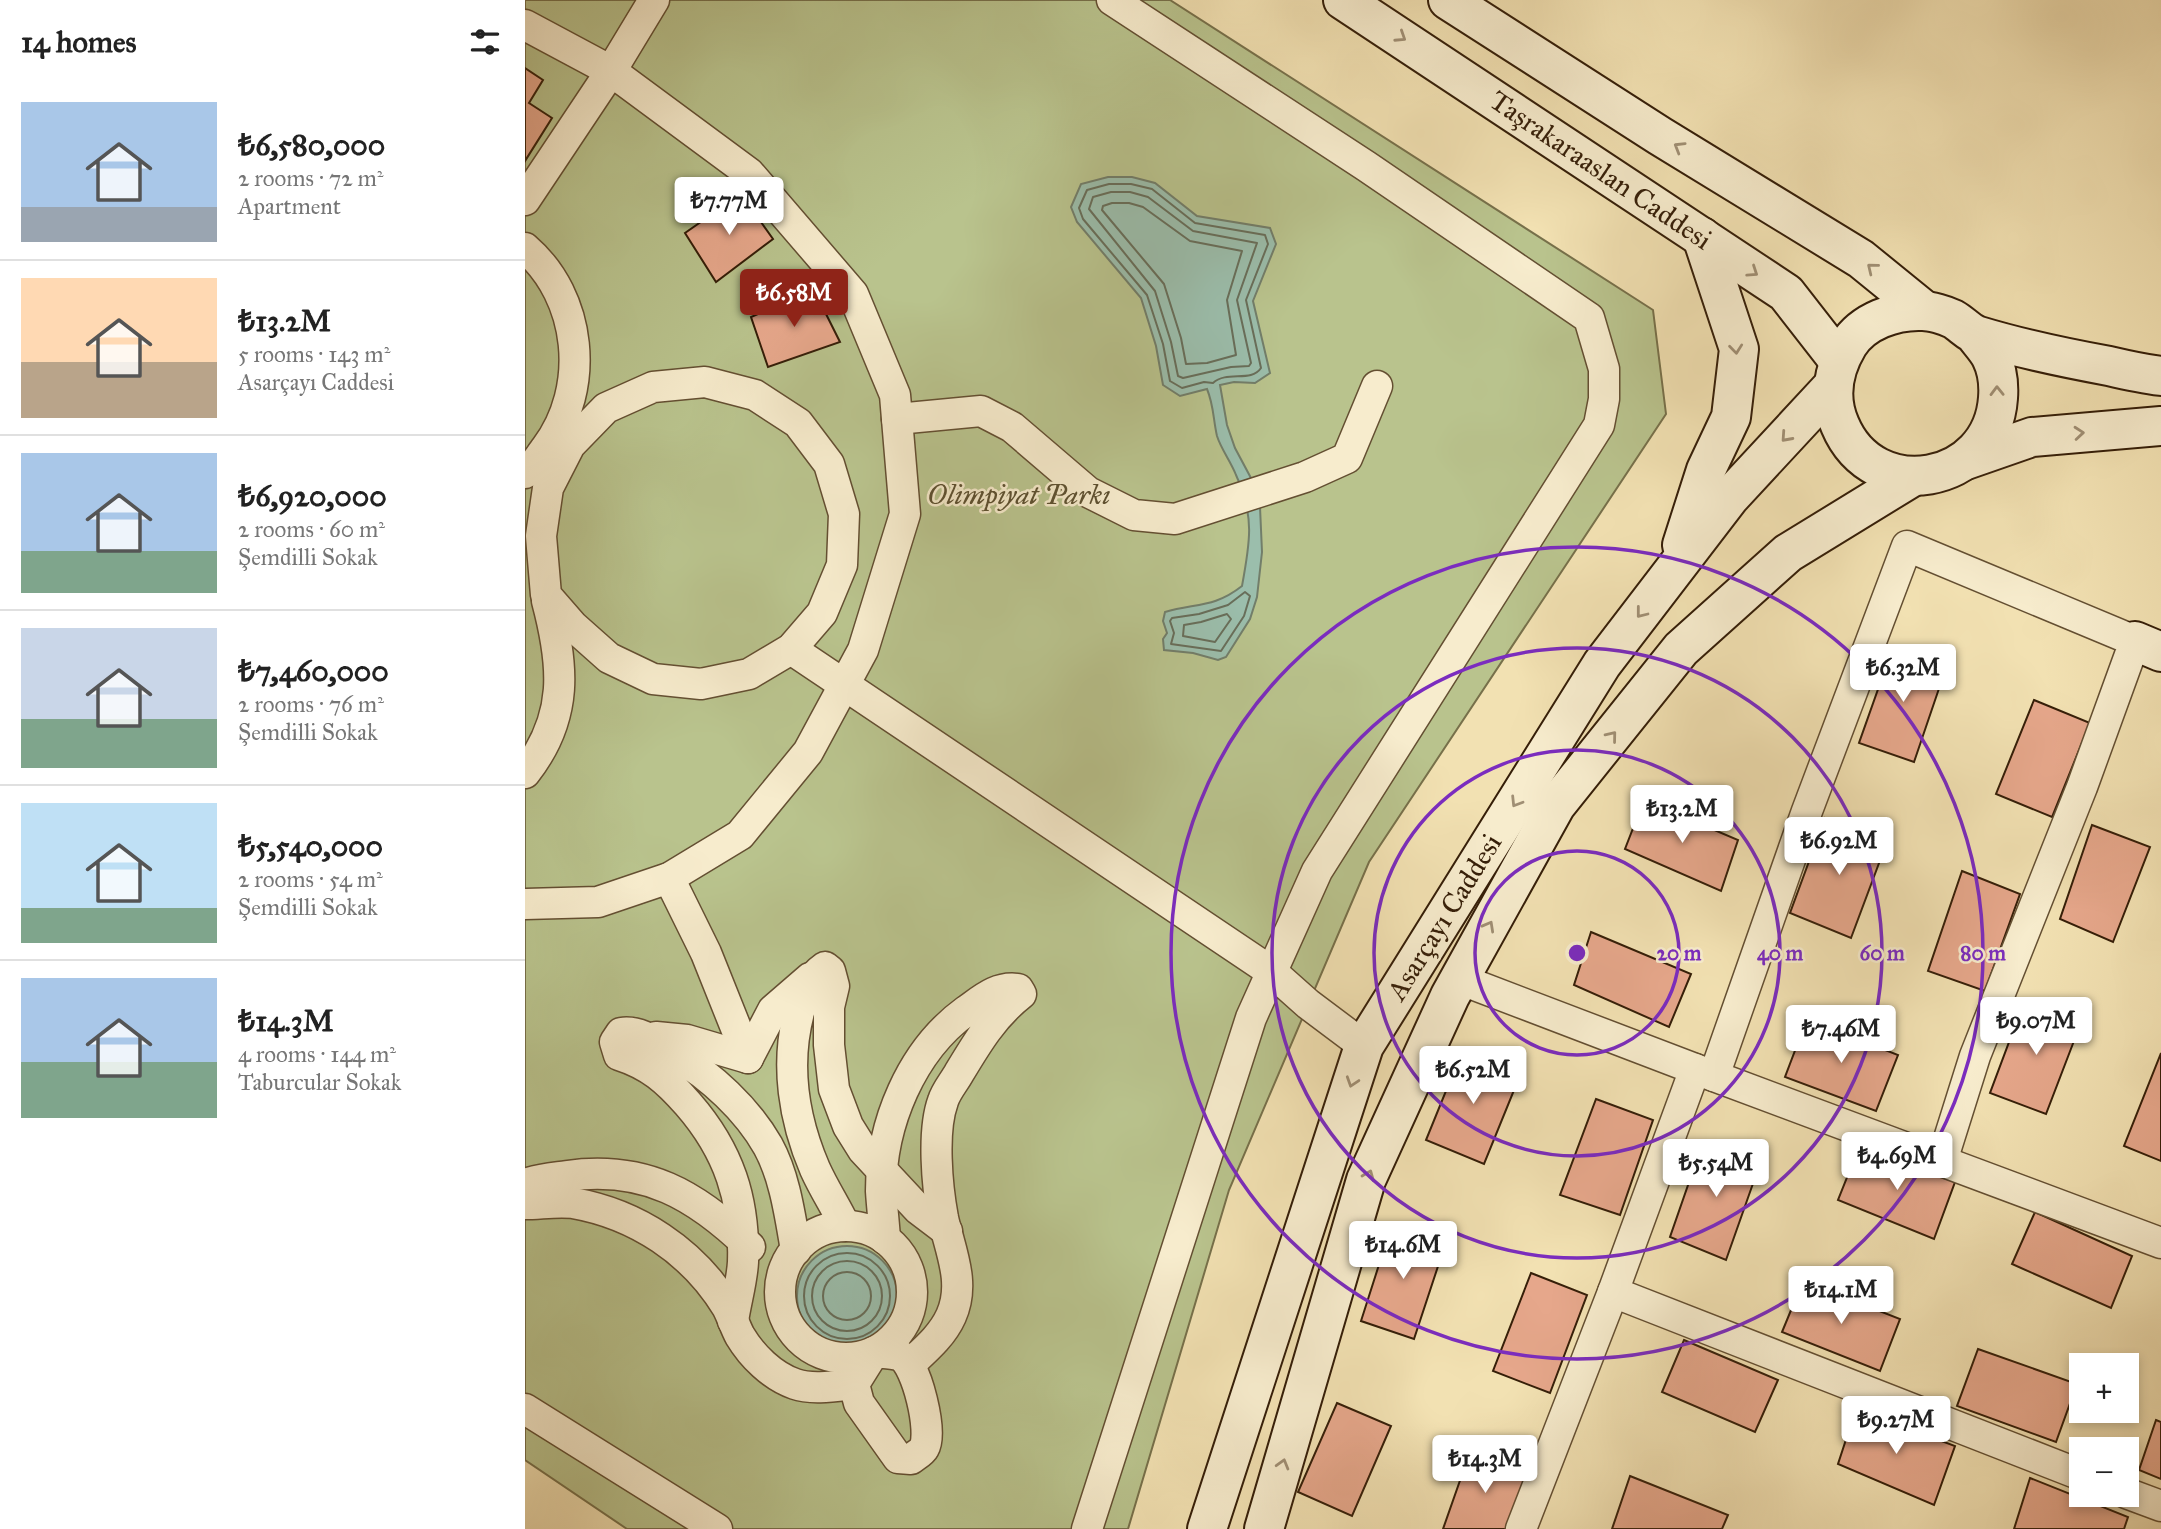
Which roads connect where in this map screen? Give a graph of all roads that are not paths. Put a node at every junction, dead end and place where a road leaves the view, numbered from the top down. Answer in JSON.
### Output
{"nodes":[{"id":1,"x":654,"y":0,"type":"edge"},
{"id":2,"x":1112,"y":0,"type":"edge"},
{"id":3,"x":1343,"y":0,"type":"edge"},
{"id":4,"x":1448,"y":0,"type":"edge"},
{"id":5,"x":525,"y":25,"type":"edge"},
{"id":6,"x":611,"y":71,"type":"junction"},
{"id":7,"x":525,"y":200,"type":"edge"},
{"id":8,"x":1702,"y":237,"type":"junction"},
{"id":9,"x":525,"y":248,"type":"edge"},
{"id":10,"x":1925,"y":311,"type":"junction"},
{"id":11,"x":1975,"y":335,"type":"junction"},
{"id":12,"x":1835,"y":374,"type":"junction"},
{"id":13,"x":2160,"y":374,"type":"edge"},
{"id":14,"x":1377,"y":386,"type":"dead end"},
{"id":15,"x":897,"y":419,"type":"junction"},
{"id":16,"x":2161,"y":426,"type":"edge"},
{"id":17,"x":1966,"y":460,"type":"junction"},
{"id":18,"x":525,"y":473,"type":"edge"},
{"id":19,"x":1912,"y":477,"type":"junction"},
{"id":20,"x":1674,"y":570,"type":"junction"},
{"id":21,"x":535,"y":585,"type":"edge"},
{"id":22,"x":2148,"y":646,"type":"edge"},
{"id":23,"x":791,"y":649,"type":"junction"},
{"id":24,"x":844,"y":685,"type":"junction"},
{"id":25,"x":525,"y":773,"type":"edge"},
{"id":26,"x":669,"y":878,"type":"junction"},
{"id":27,"x":525,"y":904,"type":"edge"},
{"id":28,"x":1272,"y":972,"type":"junction"},
{"id":29,"x":813,"y":976,"type":"junction"},
{"id":30,"x":1459,"y":979,"type":"junction"},
{"id":31,"x":645,"y":1037,"type":"junction"},
{"id":32,"x":1364,"y":1046,"type":"junction"},
{"id":33,"x":748,"y":1058,"type":"junction"},
{"id":34,"x":1705,"y":1072,"type":"junction"},
{"id":35,"x":1415,"y":1074,"type":"junction"},
{"id":36,"x":1942,"y":1161,"type":"junction"},
{"id":37,"x":884,"y":1170,"type":"junction"},
{"id":38,"x":525,"y":1184,"type":"edge"},
{"id":39,"x":525,"y":1204,"type":"edge"},
{"id":40,"x":845,"y":1226,"type":"junction"},
{"id":41,"x":947,"y":1231,"type":"junction"},
{"id":42,"x":885,"y":1239,"type":"junction"},
{"id":43,"x":742,"y":1240,"type":"junction"},
{"id":44,"x":2161,"y":1243,"type":"edge"},
{"id":45,"x":796,"y":1250,"type":"junction"},
{"id":46,"x":783,"y":1278,"type":"junction"},
{"id":47,"x":1613,"y":1292,"type":"junction"},
{"id":48,"x":733,"y":1321,"type":"junction"},
{"id":49,"x":874,"y":1352,"type":"junction"},
{"id":50,"x":909,"y":1364,"type":"junction"},
{"id":51,"x":854,"y":1384,"type":"junction"},
{"id":52,"x":525,"y":1409,"type":"edge"},
{"id":53,"x":2069,"y":1470,"type":"edge"},
{"id":54,"x":2139,"y":1498,"type":"edge"},
{"id":55,"x":2161,"y":1506,"type":"edge"},
{"id":56,"x":1528,"y":1527,"type":"edge"},
{"id":57,"x":717,"y":1529,"type":"edge"},
{"id":58,"x":1087,"y":1529,"type":"edge"},
{"id":59,"x":1207,"y":1529,"type":"edge"},
{"id":60,"x":1264,"y":1529,"type":"edge"}],
"edges":[{"from":1,"to":6,"type":"street"},
{"from":2,"to":28,"type":"street"},
{"from":3,"to":8,"type":"street","name":"Taşrakaraaslan Caddesi","one_way":true},
{"from":10,"to":4,"type":"street","name":"Taşrakaraaslan Caddesi","one_way":true},
{"from":5,"to":6,"type":"street"},
{"from":6,"to":7,"type":"street"},
{"from":6,"to":15,"type":"street"},
{"from":8,"to":12,"type":"street","name":"Taşrakaraaslan Caddesi","one_way":true},
{"from":8,"to":20,"type":"street","one_way":true},
{"from":9,"to":18,"type":"street"},
{"from":10,"to":11,"type":"street"},
{"from":10,"to":12,"type":"street"},
{"from":11,"to":13,"type":"street"},
{"from":17,"to":11,"type":"street","one_way":true},
{"from":12,"to":19,"type":"street"},
{"from":12,"to":20,"type":"street","name":"Asarçayı Caddesi","one_way":true},
{"from":14,"to":15,"type":"street"},
{"from":15,"to":24,"type":"street"},
{"from":17,"to":16,"type":"street","one_way":true},
{"from":17,"to":19,"type":"street"},
{"from":30,"to":19,"type":"street","name":"Asarçayı Caddesi","one_way":true},
{"from":20,"to":32,"type":"street","name":"Asarçayı Caddesi","one_way":true},
{"from":21,"to":23,"type":"street"},
{"from":21,"to":23,"type":"street"},
{"from":21,"to":25,"type":"street"},
{"from":22,"to":34,"type":"street"},
{"from":22,"to":36,"type":"street"},
{"from":23,"to":24,"type":"street"},
{"from":24,"to":26,"type":"street"},
{"from":24,"to":28,"type":"street"},
{"from":26,"to":27,"type":"street"},
{"from":26,"to":33,"type":"street"},
{"from":28,"to":32,"type":"street"},
{"from":28,"to":58,"type":"street"},
{"from":29,"to":33,"type":"street"},
{"from":29,"to":37,"type":"street"},
{"from":29,"to":40,"type":"street"},
{"from":30,"to":34,"type":"street"},
{"from":30,"to":35,"type":"street","name":"Asarçayı Caddesi"},
{"from":31,"to":33,"type":"street"},
{"from":31,"to":43,"type":"street"},
{"from":31,"to":45,"type":"street"},
{"from":32,"to":35,"type":"street"},
{"from":32,"to":59,"type":"street","name":"Asarçayı Caddesi","one_way":true},
{"from":34,"to":36,"type":"street"},
{"from":34,"to":47,"type":"street"},
{"from":60,"to":35,"type":"street","name":"Asarçayı Caddesi","one_way":true},
{"from":36,"to":44,"type":"street"},
{"from":37,"to":41,"type":"street"},
{"from":37,"to":41,"type":"street"},
{"from":37,"to":42,"type":"street"},
{"from":38,"to":43,"type":"street"},
{"from":39,"to":48,"type":"street"},
{"from":40,"to":42,"type":"street"},
{"from":40,"to":45,"type":"street"},
{"from":41,"to":50,"type":"street"},
{"from":42,"to":49,"type":"street"},
{"from":43,"to":46,"type":"street"},
{"from":43,"to":48,"type":"street"},
{"from":45,"to":46,"type":"street"},
{"from":46,"to":49,"type":"street"},
{"from":47,"to":53,"type":"street"},
{"from":47,"to":56,"type":"street"},
{"from":48,"to":51,"type":"street"},
{"from":49,"to":50,"type":"street"},
{"from":49,"to":51,"type":"street"},
{"from":50,"to":51,"type":"street"},
{"from":52,"to":57,"type":"street"},
{"from":54,"to":55,"type":"street"}]}
